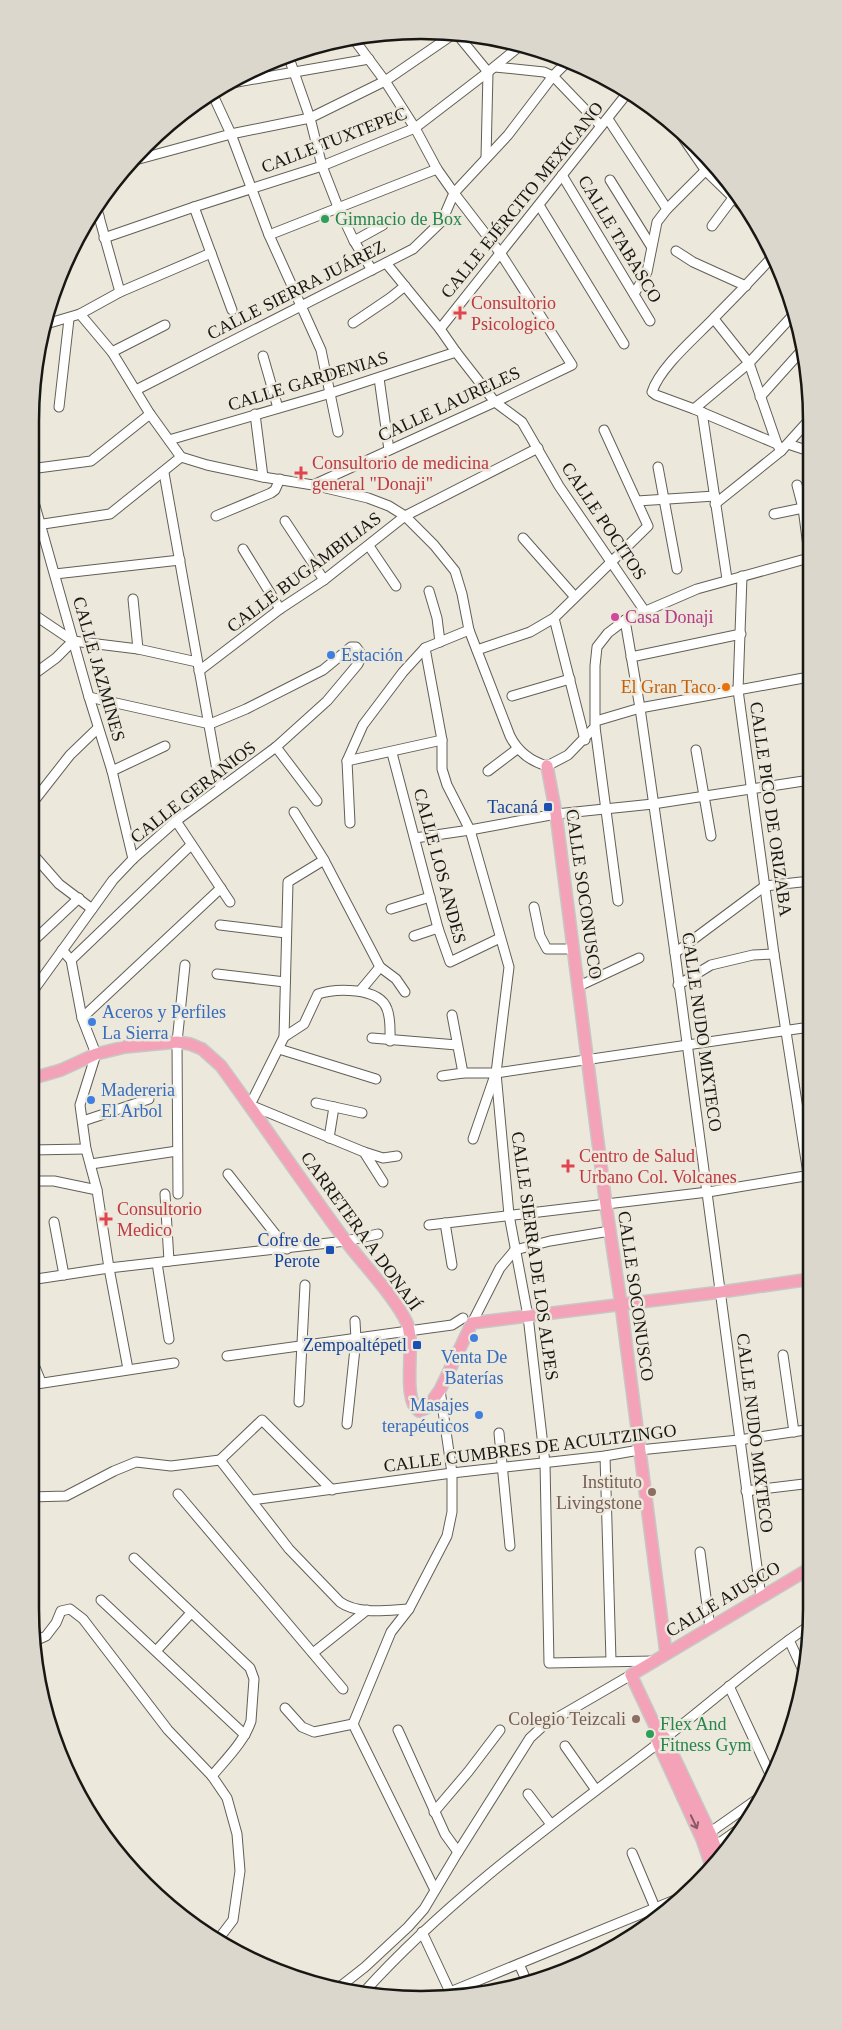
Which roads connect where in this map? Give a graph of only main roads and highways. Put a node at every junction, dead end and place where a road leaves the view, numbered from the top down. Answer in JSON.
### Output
{"nodes":[{"id":1,"x":547,"y":766,"type":"road end"},
{"id":2,"x":39,"y":1077,"type":"edge"},
{"id":3,"x":803,"y":1280,"type":"edge"},
{"id":4,"x":621,"y":1304,"type":"junction"},
{"id":5,"x":803,"y":1572,"type":"edge"},
{"id":6,"x":666,"y":1653,"type":"junction"},
{"id":7,"x":711,"y":1849,"type":"junction"},
{"id":8,"x":715,"y":1853,"type":"edge"},
{"id":9,"x":711,"y":1857,"type":"edge"}],
"edges":[{"from":1,"to":4,"type":"main road","name":"CALLE SOCONUSCO"},
{"from":2,"to":4,"type":"main road","name":"CARRETERA A DONAJÍ"},
{"from":3,"to":4,"type":"main road"},
{"from":4,"to":6,"type":"main road","name":"CALLE SOCONUSCO"},
{"from":5,"to":6,"type":"main road","name":"CALLE AJUSCO"},
{"from":6,"to":7,"type":"main road","name":"CALLE AJUSCO"},
{"from":7,"to":8,"type":"main road"},
{"from":7,"to":9,"type":"main road"}]}
